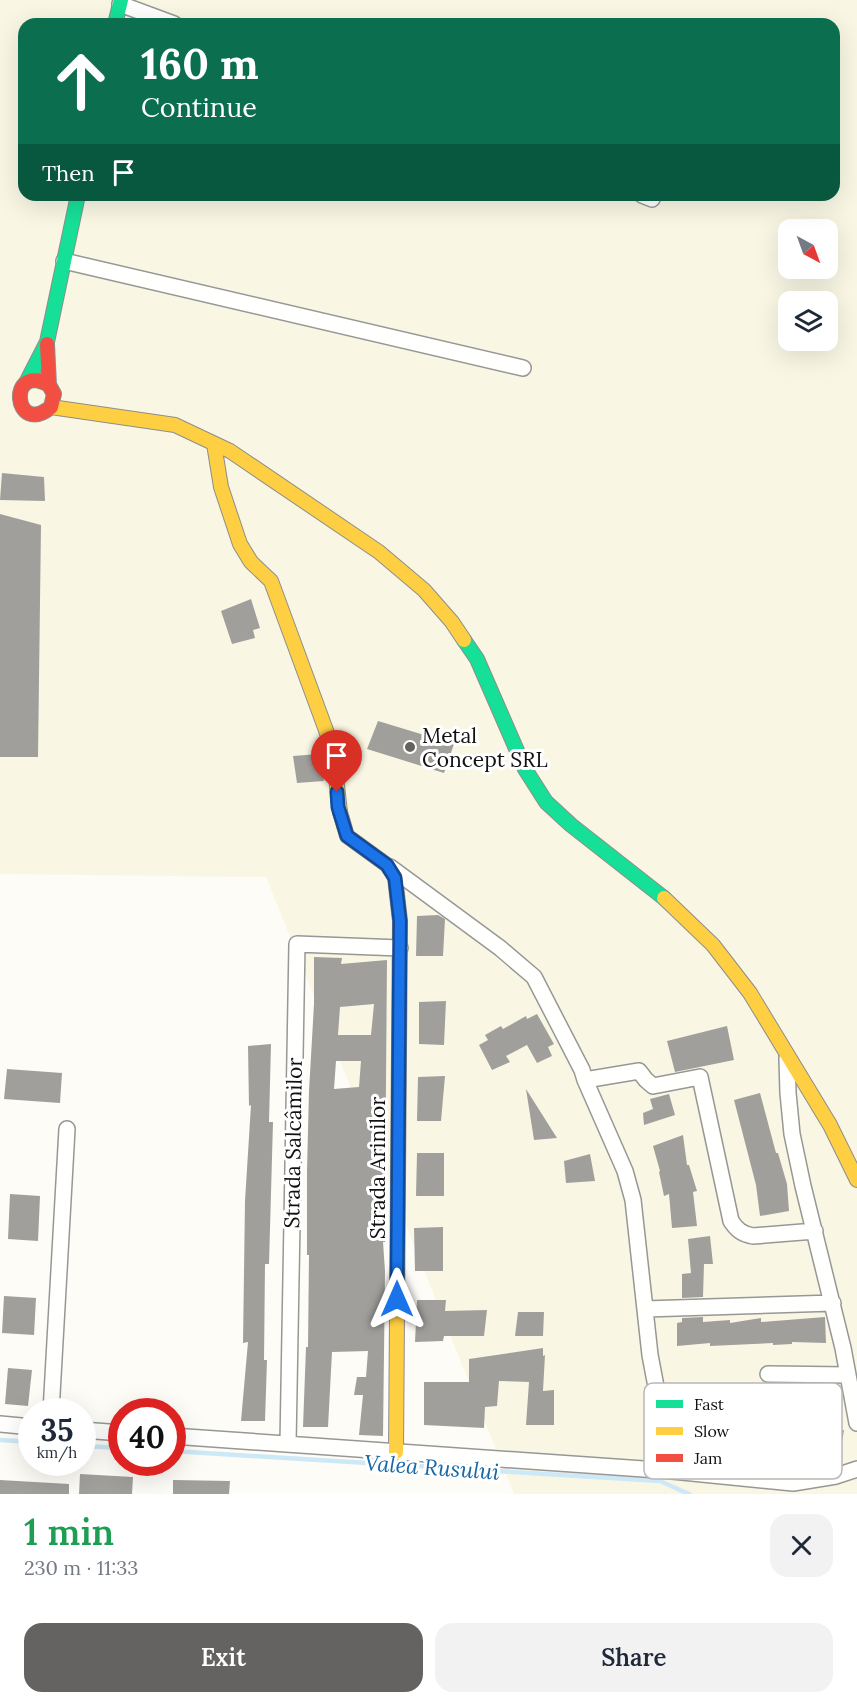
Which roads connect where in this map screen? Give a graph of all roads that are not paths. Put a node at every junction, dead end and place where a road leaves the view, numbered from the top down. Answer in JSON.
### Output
{"nodes":[{"id":1,"x":120,"y":2,"type":"edge"},
{"id":2,"x":116,"y":18,"type":"edge"},
{"id":3,"x":159,"y":18,"type":"edge"},
{"id":4,"x":77,"y":201,"type":"edge"},
{"id":5,"x":64,"y":261,"type":"junction"},
{"id":6,"x":47,"y":342,"type":"junction"},
{"id":7,"x":523,"y":369,"type":"dead end"},
{"id":8,"x":27,"y":381,"type":"junction"},
{"id":9,"x":51,"y":396,"type":"junction"},
{"id":10,"x":214,"y":444,"type":"junction"},
{"id":11,"x":387,"y":865,"type":"junction"},
{"id":12,"x":400,"y":948,"type":"junction"},
{"id":13,"x":787,"y":1056,"type":"junction"},
{"id":14,"x":585,"y":1080,"type":"junction"},
{"id":15,"x":68,"y":1129,"type":"dead end"},
{"id":16,"x":857,"y":1179,"type":"edge"},
{"id":17,"x":815,"y":1231,"type":"junction"},
{"id":18,"x":833,"y":1303,"type":"junction"},
{"id":19,"x":645,"y":1309,"type":"junction"},
{"id":20,"x":768,"y":1374,"type":"dead end"},
{"id":21,"x":848,"y":1375,"type":"junction"},
{"id":22,"x":655,"y":1383,"type":"edge"},
{"id":23,"x":52,"y":1398,"type":"edge"},
{"id":24,"x":857,"y":1423,"type":"edge"},
{"id":25,"x":0,"y":1424,"type":"edge"},
{"id":26,"x":18,"y":1426,"type":"edge"},
{"id":27,"x":186,"y":1437,"type":"edge"},
{"id":28,"x":288,"y":1444,"type":"junction"},
{"id":29,"x":396,"y":1452,"type":"junction"},
{"id":30,"x":644,"y":1469,"type":"edge"},
{"id":31,"x":857,"y":1469,"type":"edge"},
{"id":32,"x":842,"y":1474,"type":"edge"},
{"id":33,"x":753,"y":1479,"type":"edge"},
{"id":34,"x":818,"y":1479,"type":"edge"}],
"edges":[{"from":1,"to":2,"type":"main road"},
{"from":1,"to":3,"type":"street"},
{"from":4,"to":5,"type":"main road"},
{"from":5,"to":6,"type":"main road"},
{"from":5,"to":7,"type":"street"},
{"from":6,"to":8,"type":"main road"},
{"from":6,"to":9,"type":"main road"},
{"from":8,"to":9,"type":"main road"},
{"from":8,"to":9,"type":"main road"},
{"from":9,"to":10,"type":"main road"},
{"from":10,"to":11,"type":"main road"},
{"from":10,"to":13,"type":"main road"},
{"from":11,"to":12,"type":"main road","name":"Strada Arinilor"},
{"from":11,"to":14,"type":"street"},
{"from":12,"to":28,"type":"street","name":"Strada Salcâmilor"},
{"from":12,"to":29,"type":"main road","name":"Strada Arinilor"},
{"from":13,"to":16,"type":"main road"},
{"from":13,"to":17,"type":"street"},
{"from":14,"to":17,"type":"street"},
{"from":14,"to":19,"type":"street"},
{"from":15,"to":23,"type":"street"},
{"from":17,"to":18,"type":"street"},
{"from":18,"to":19,"type":"street"},
{"from":18,"to":21,"type":"street"},
{"from":19,"to":22,"type":"street"},
{"from":20,"to":21,"type":"street"},
{"from":21,"to":24,"type":"street"},
{"from":25,"to":26,"type":"street"},
{"from":27,"to":28,"type":"street"},
{"from":28,"to":29,"type":"street"},
{"from":29,"to":30,"type":"street"},
{"from":31,"to":32,"type":"street"},
{"from":33,"to":34,"type":"street"}]}
